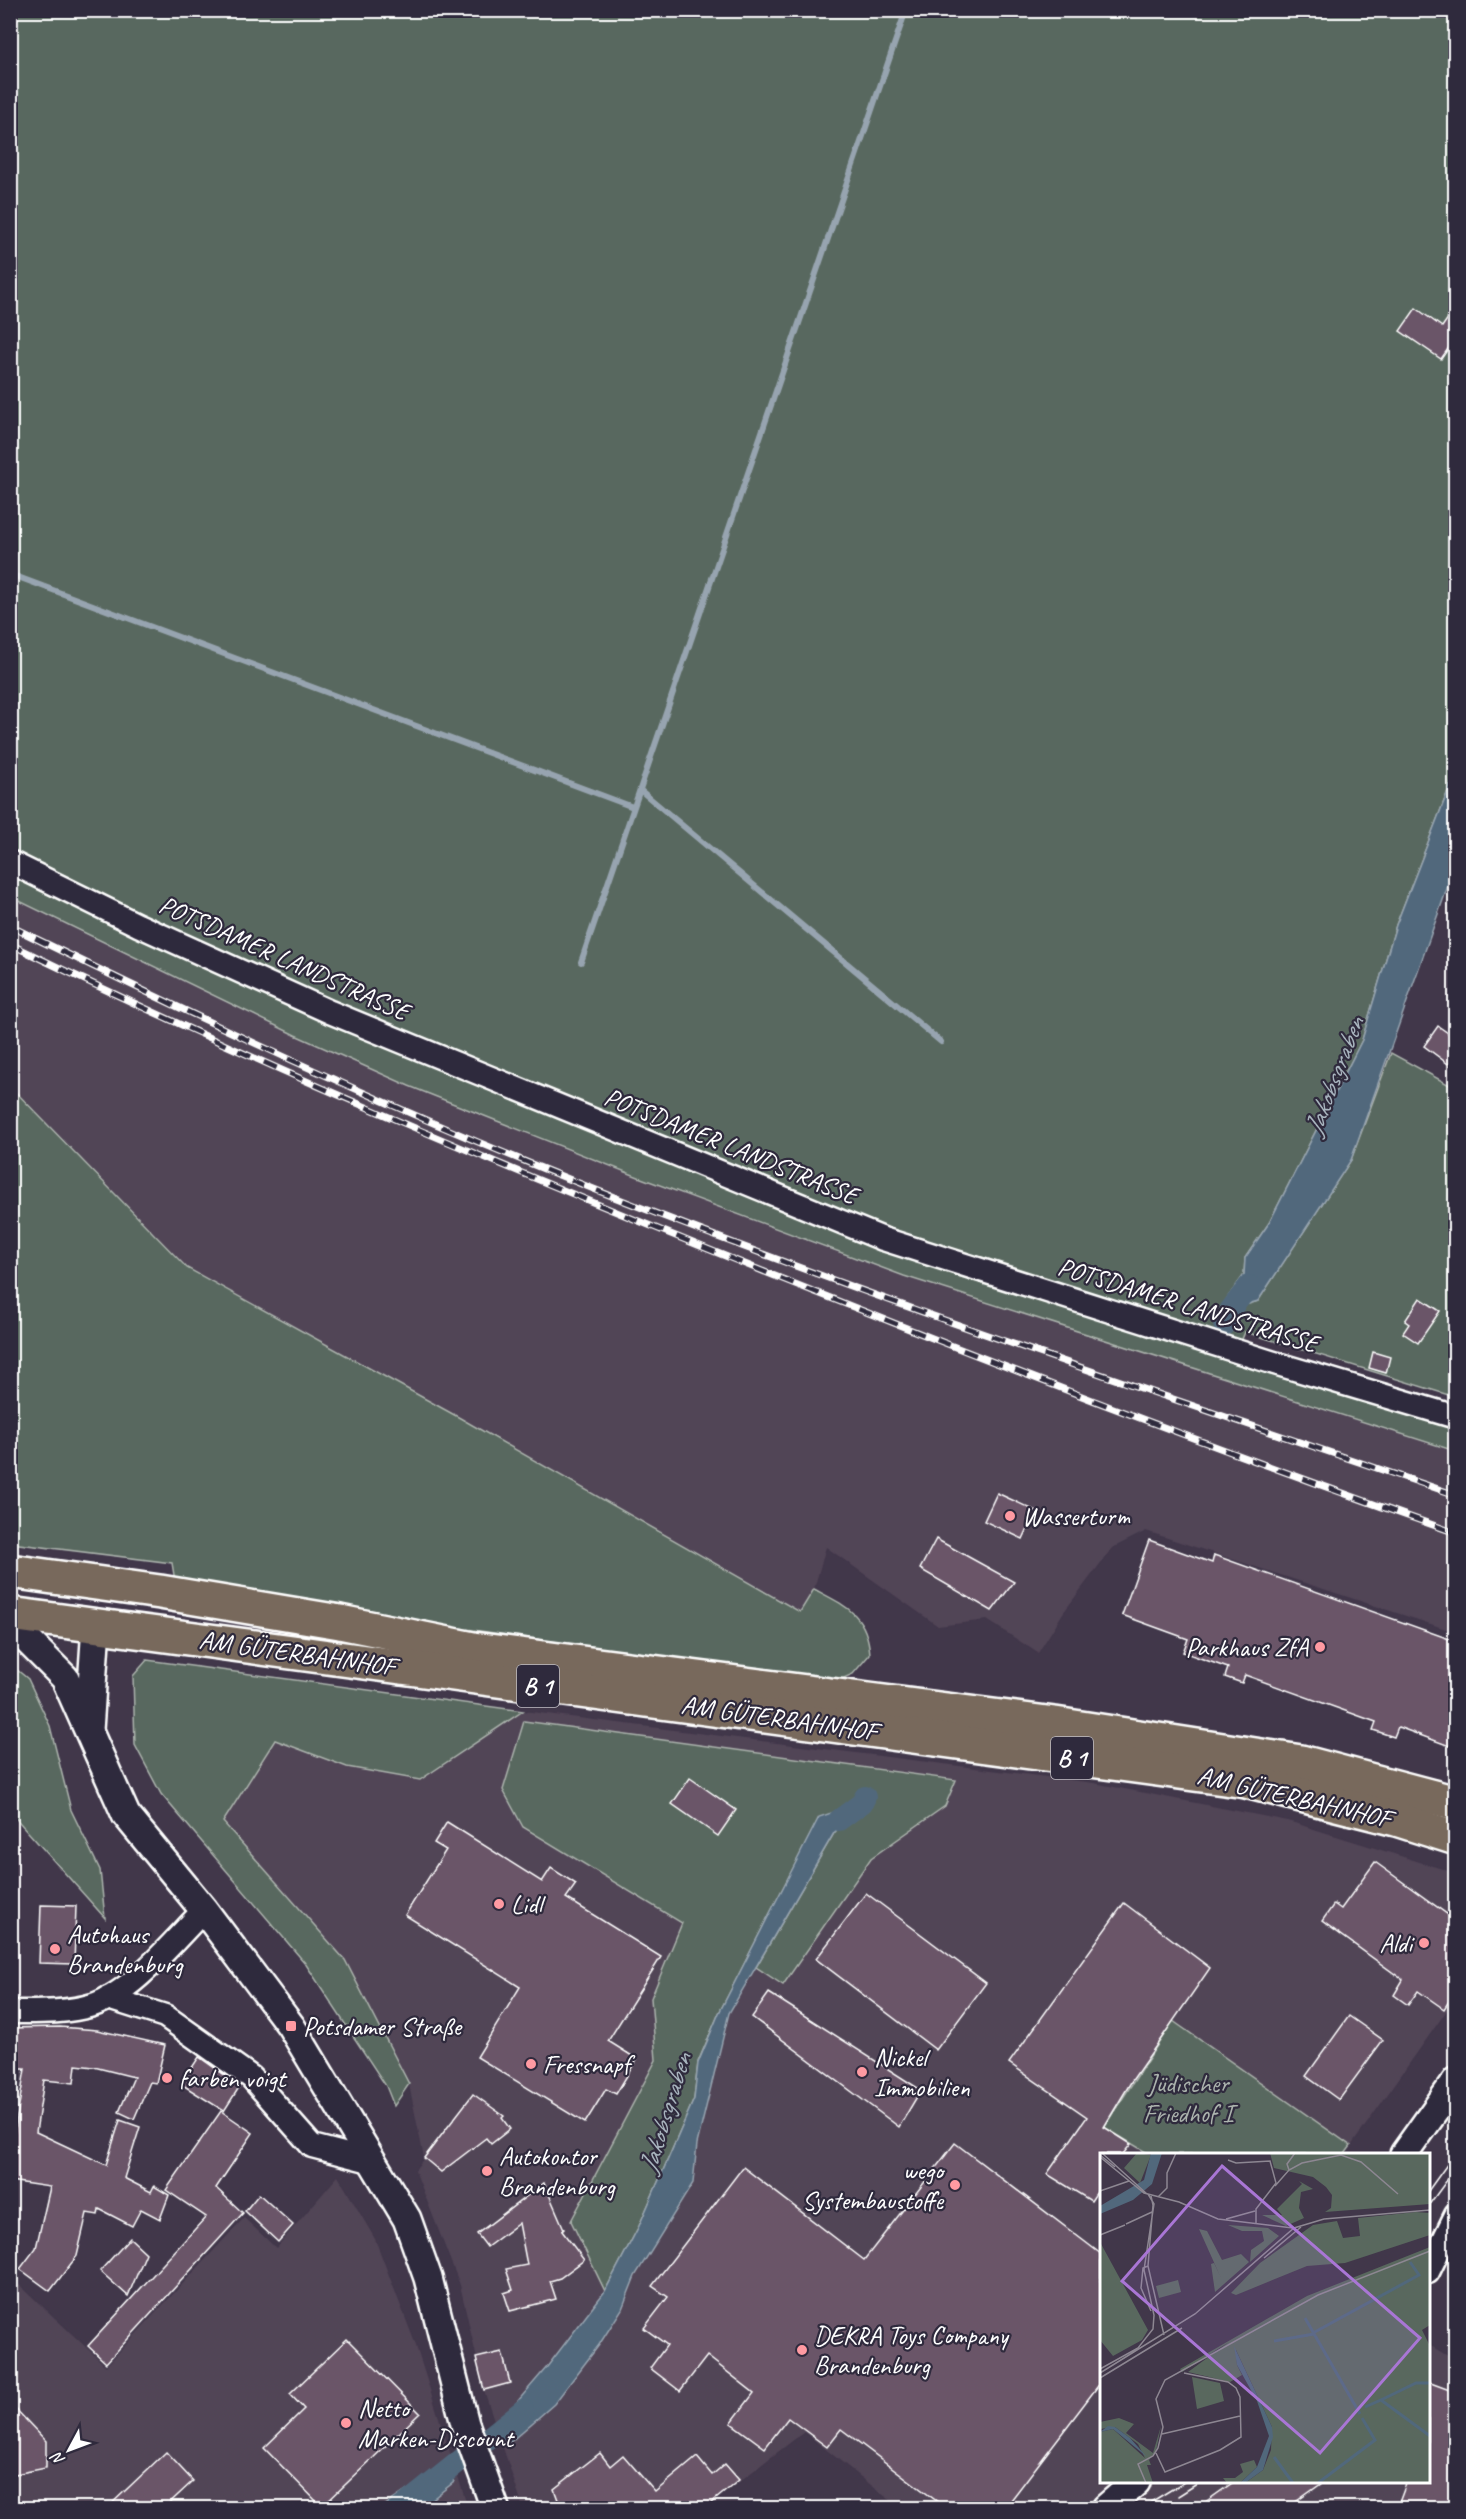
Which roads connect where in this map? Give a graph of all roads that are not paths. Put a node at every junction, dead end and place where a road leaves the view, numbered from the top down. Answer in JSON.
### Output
{"nodes":[{"id":1,"x":10,"y":862,"type":"edge"},
{"id":2,"x":1455,"y":1417,"type":"edge"},
{"id":3,"x":10,"y":1571,"type":"edge"},
{"id":4,"x":100,"y":1585,"type":"junction"},
{"id":5,"x":10,"y":1614,"type":"edge"},
{"id":6,"x":10,"y":1623,"type":"edge"},
{"id":7,"x":96,"y":1626,"type":"junction"},
{"id":8,"x":900,"y":1720,"type":"junction"},
{"id":9,"x":89,"y":1736,"type":"junction"},
{"id":10,"x":1455,"y":1803,"type":"edge"},
{"id":11,"x":1455,"y":1838,"type":"edge"},
{"id":12,"x":204,"y":1910,"type":"junction"},
{"id":13,"x":108,"y":1998,"type":"junction"},
{"id":14,"x":10,"y":2012,"type":"edge"},
{"id":15,"x":1455,"y":2081,"type":"edge"},
{"id":16,"x":1405,"y":2153,"type":"edge"},
{"id":17,"x":374,"y":2162,"type":"junction"},
{"id":18,"x":1455,"y":2214,"type":"edge"},
{"id":19,"x":1430,"y":2268,"type":"edge"},
{"id":20,"x":1134,"y":2483,"type":"edge"},
{"id":21,"x":495,"y":2508,"type":"edge"},
{"id":22,"x":1106,"y":2508,"type":"edge"}],
"edges":[{"from":1,"to":2,"type":"street","name":"POTSDAMER LANDSTRASSE"},
{"from":3,"to":4,"type":"main road"},
{"from":4,"to":7,"type":"main road"},
{"from":4,"to":8,"type":"main road","name":"AM GÜTERBAHNHOF"},
{"from":5,"to":7,"type":"main road","number":"B 1"},
{"from":6,"to":9,"type":"street"},
{"from":7,"to":8,"type":"main road","name":"AM GÜTERBAHNHOF","number":"B 1"},
{"from":7,"to":9,"type":"street"},
{"from":8,"to":10,"type":"main road","name":"AM GÜTERBAHNHOF"},
{"from":8,"to":11,"type":"main road","name":"AM GÜTERBAHNHOF","number":"B 1"},
{"from":9,"to":12,"type":"street"},
{"from":12,"to":13,"type":"street"},
{"from":12,"to":17,"type":"street"},
{"from":13,"to":14,"type":"street"},
{"from":13,"to":17,"type":"street"},
{"from":15,"to":16,"type":"street"},
{"from":17,"to":21,"type":"street"},
{"from":18,"to":19,"type":"street"},
{"from":20,"to":22,"type":"street"}]}
